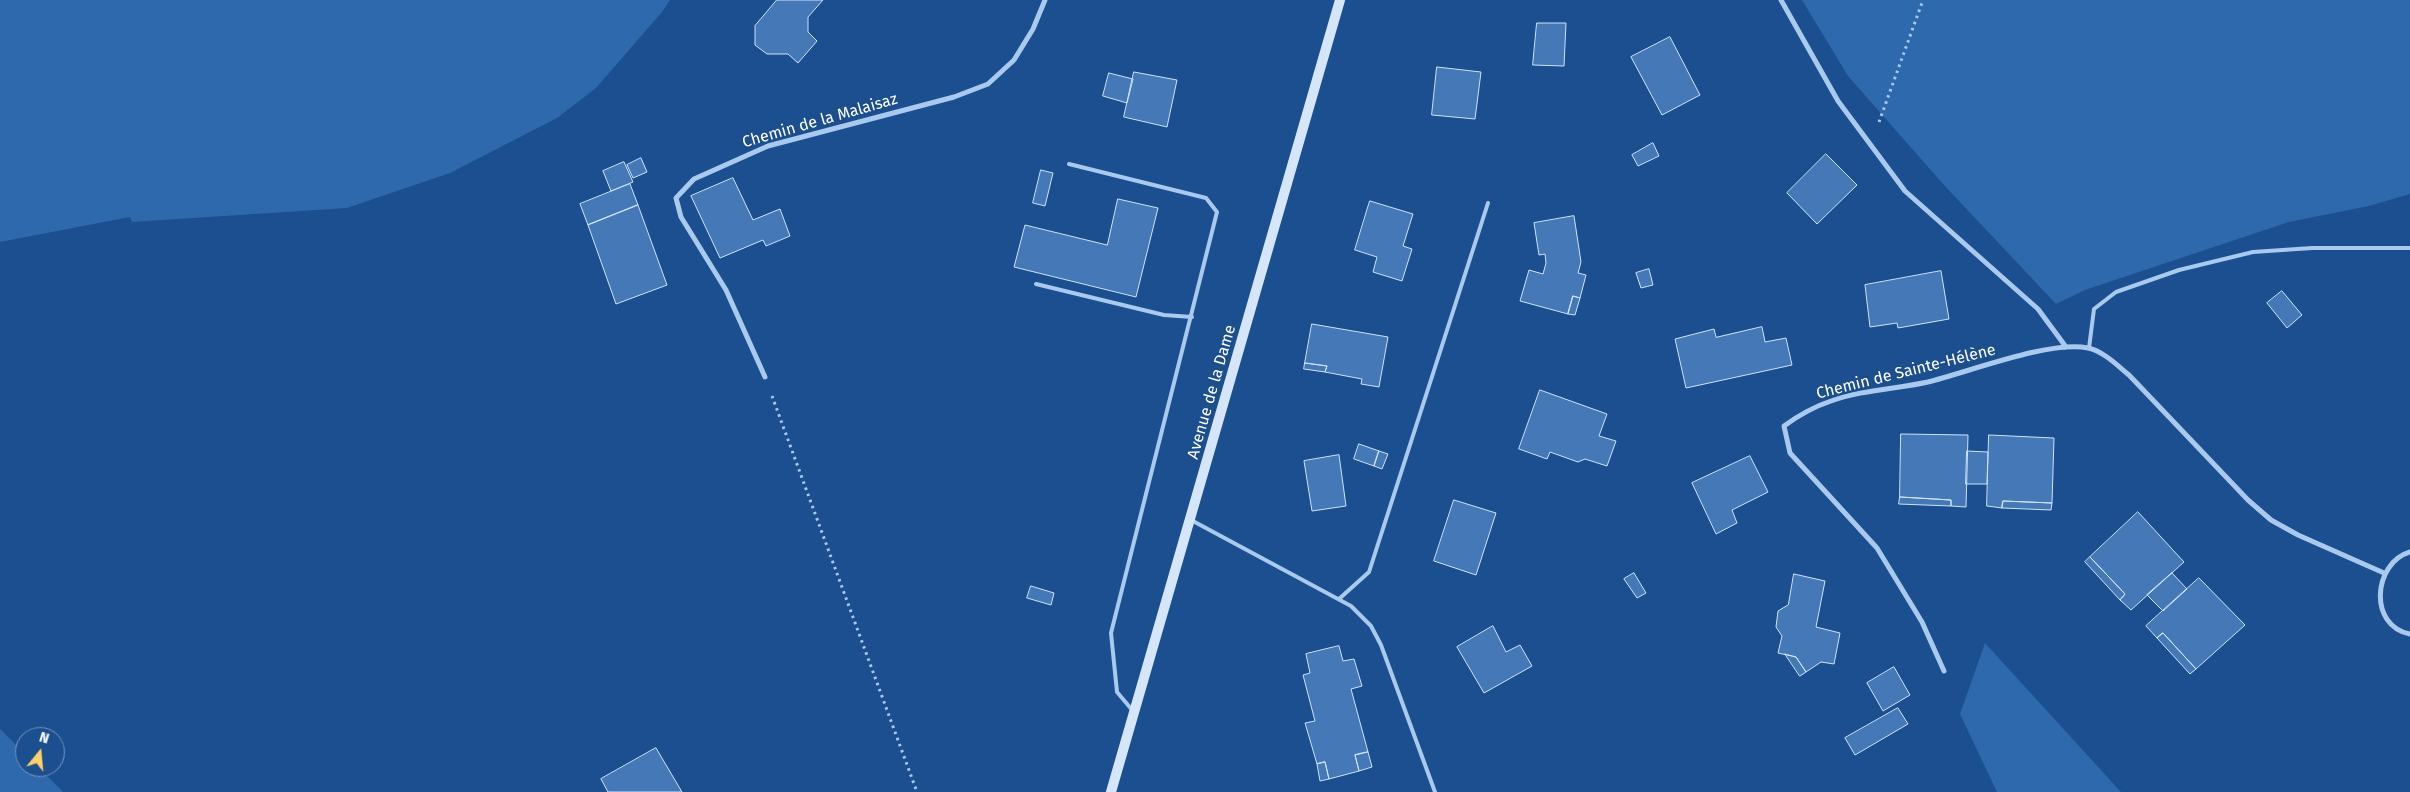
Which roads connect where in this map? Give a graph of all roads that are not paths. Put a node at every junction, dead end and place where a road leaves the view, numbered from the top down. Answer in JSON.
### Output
{"nodes":[{"id":1,"x":1044,"y":0,"type":"edge"},
{"id":2,"x":1340,"y":0,"type":"edge"},
{"id":3,"x":1781,"y":0,"type":"edge"},
{"id":4,"x":1069,"y":164,"type":"dead end"},
{"id":5,"x":1488,"y":203,"type":"dead end"},
{"id":6,"x":2410,"y":248,"type":"edge"},
{"id":7,"x":1036,"y":284,"type":"dead end"},
{"id":8,"x":1192,"y":317,"type":"junction"},
{"id":9,"x":2066,"y":347,"type":"junction"},
{"id":10,"x":2089,"y":348,"type":"junction"},
{"id":11,"x":765,"y":377,"type":"road end"},
{"id":12,"x":1191,"y":519,"type":"junction"},
{"id":13,"x":2410,"y":552,"type":"edge"},
{"id":14,"x":2384,"y":573,"type":"junction"},
{"id":15,"x":1339,"y":599,"type":"junction"},
{"id":16,"x":2410,"y":634,"type":"edge"},
{"id":17,"x":1944,"y":671,"type":"dead end"},
{"id":18,"x":1133,"y":711,"type":"junction"},
{"id":19,"x":1111,"y":792,"type":"edge"},
{"id":20,"x":1435,"y":792,"type":"edge"}],
"edges":[{"from":1,"to":11,"type":"street","name":"Chemin de la Malaisaz"},
{"from":2,"to":12,"type":"main road","name":"Avenue de la Dame"},
{"from":3,"to":9,"type":"street"},
{"from":4,"to":8,"type":"lane"},
{"from":5,"to":15,"type":"lane"},
{"from":6,"to":10,"type":"lane"},
{"from":7,"to":8,"type":"lane"},
{"from":8,"to":18,"type":"lane"},
{"from":9,"to":10,"type":"street","name":"Chemin de Sainte-Hélène"},
{"from":9,"to":17,"type":"street","name":"Chemin de Sainte-Hélène"},
{"from":10,"to":14,"type":"street","name":"Chemin de Sainte-Hélène"},
{"from":12,"to":15,"type":"lane"},
{"from":12,"to":18,"type":"main road","name":"Avenue de la Dame"},
{"from":13,"to":14,"type":"street"},
{"from":14,"to":16,"type":"street"},
{"from":15,"to":20,"type":"lane"},
{"from":18,"to":19,"type":"main road","name":"Avenue de la Dame"}]}
